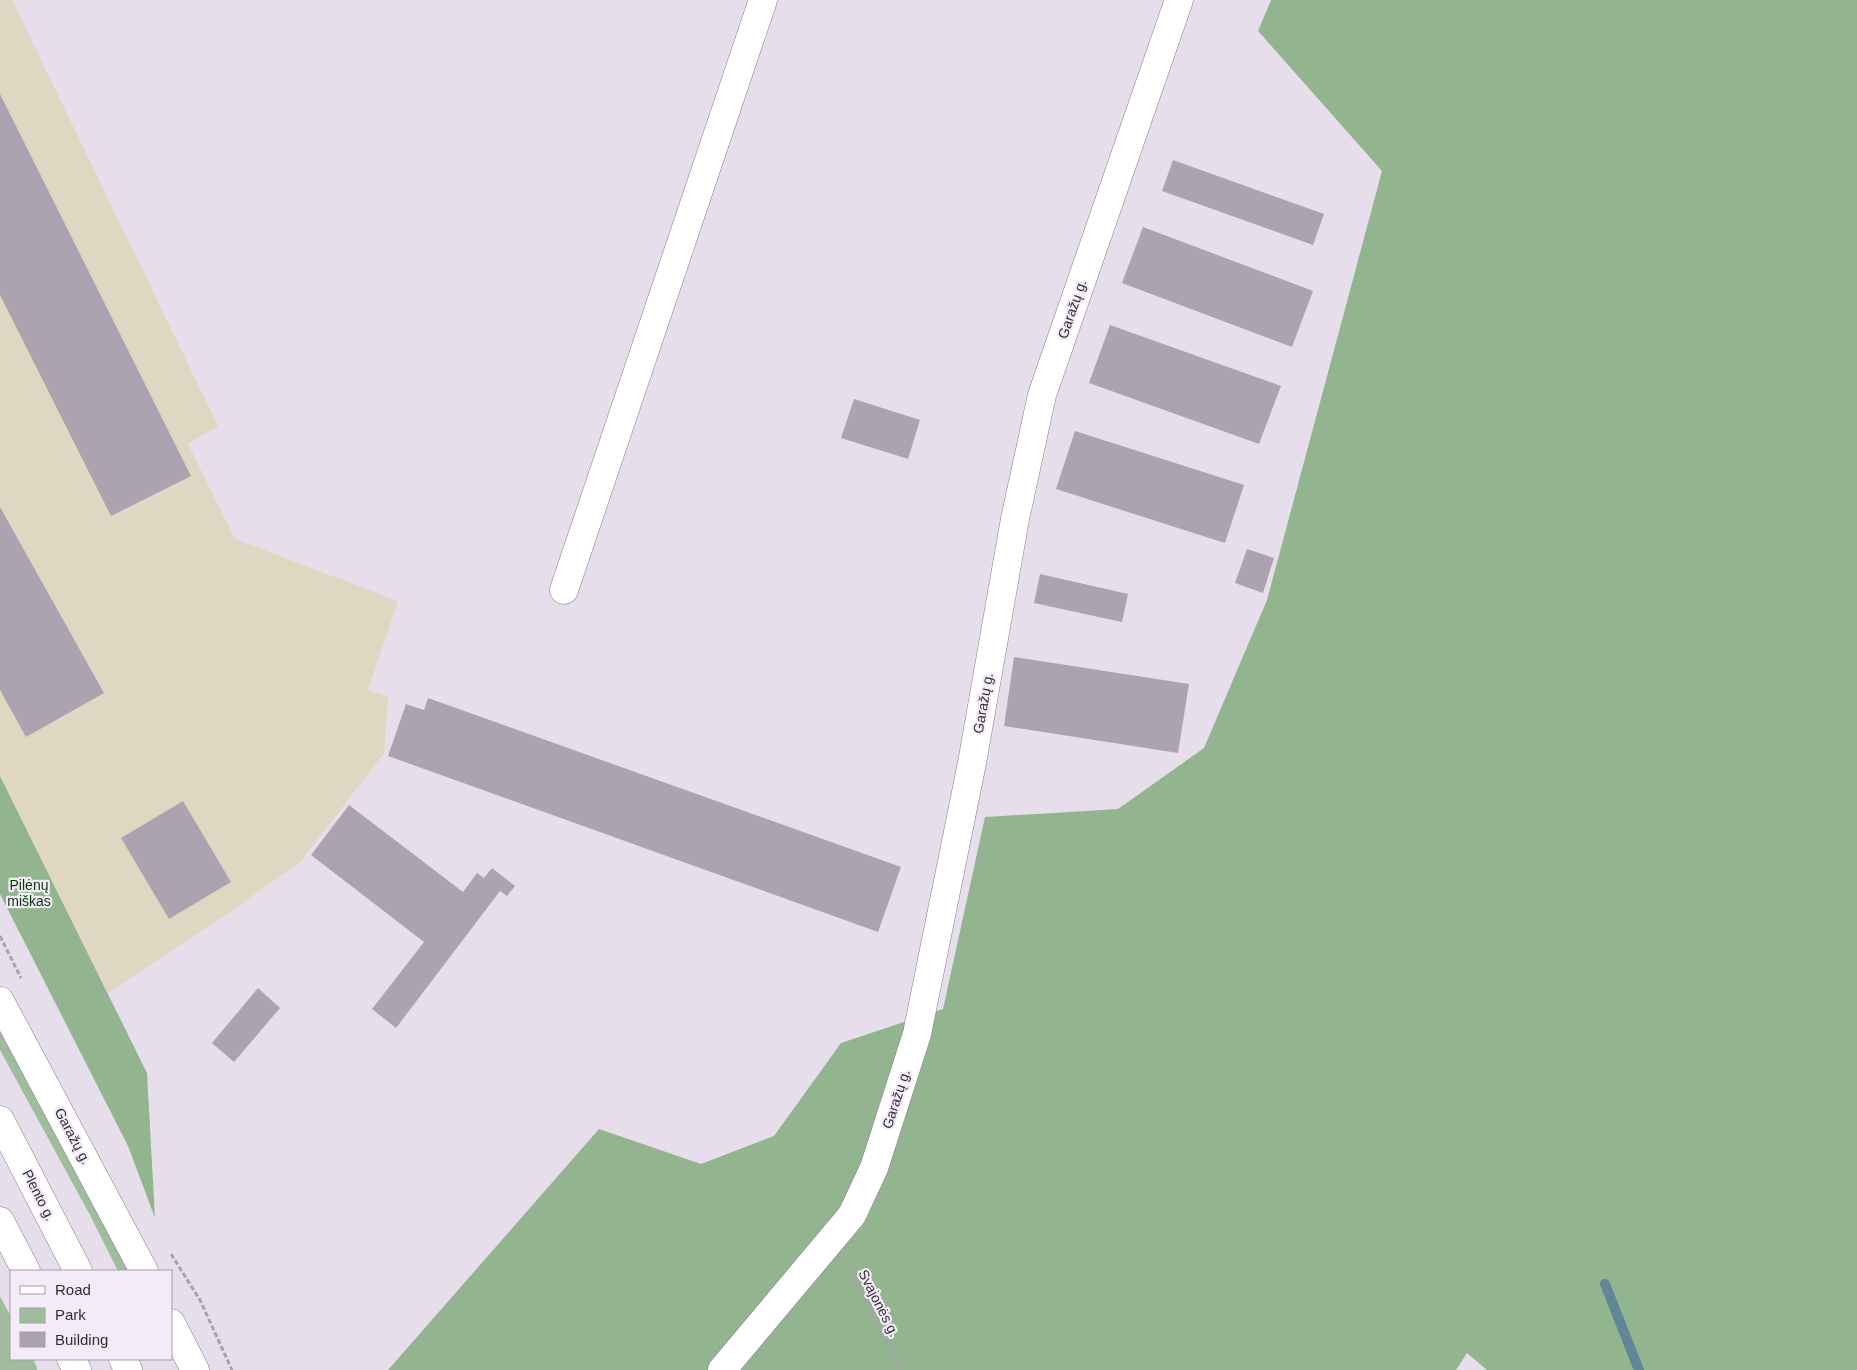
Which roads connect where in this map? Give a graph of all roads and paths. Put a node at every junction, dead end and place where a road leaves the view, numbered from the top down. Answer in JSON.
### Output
{"nodes":[{"id":1,"x":763,"y":0,"type":"edge"},
{"id":2,"x":1179,"y":0,"type":"edge"},
{"id":3,"x":564,"y":590,"type":"dead end"},
{"id":4,"x":0,"y":1001,"type":"edge"},
{"id":5,"x":0,"y":1120,"type":"edge"},
{"id":6,"x":852,"y":1215,"type":"junction"},
{"id":7,"x":0,"y":1221,"type":"edge"},
{"id":8,"x":25,"y":1270,"type":"edge"},
{"id":9,"x":77,"y":1270,"type":"edge"},
{"id":10,"x":143,"y":1270,"type":"edge"},
{"id":11,"x":172,"y":1325,"type":"edge"},
{"id":12,"x":195,"y":1370,"type":"edge"},
{"id":13,"x":722,"y":1370,"type":"edge"},
{"id":14,"x":900,"y":1370,"type":"edge"}],
"edges":[{"from":1,"to":3,"type":"main road"},
{"from":2,"to":6,"type":"main road","name":"Garažų g."},
{"from":4,"to":10,"type":"main road","name":"Garažų g."},
{"from":5,"to":9,"type":"main road","name":"Plento g."},
{"from":6,"to":13,"type":"main road","name":"Garažų g."},
{"from":6,"to":14,"type":"path","name":"Svajonės g."},
{"from":7,"to":8,"type":"main road"},
{"from":11,"to":12,"type":"main road"}]}
